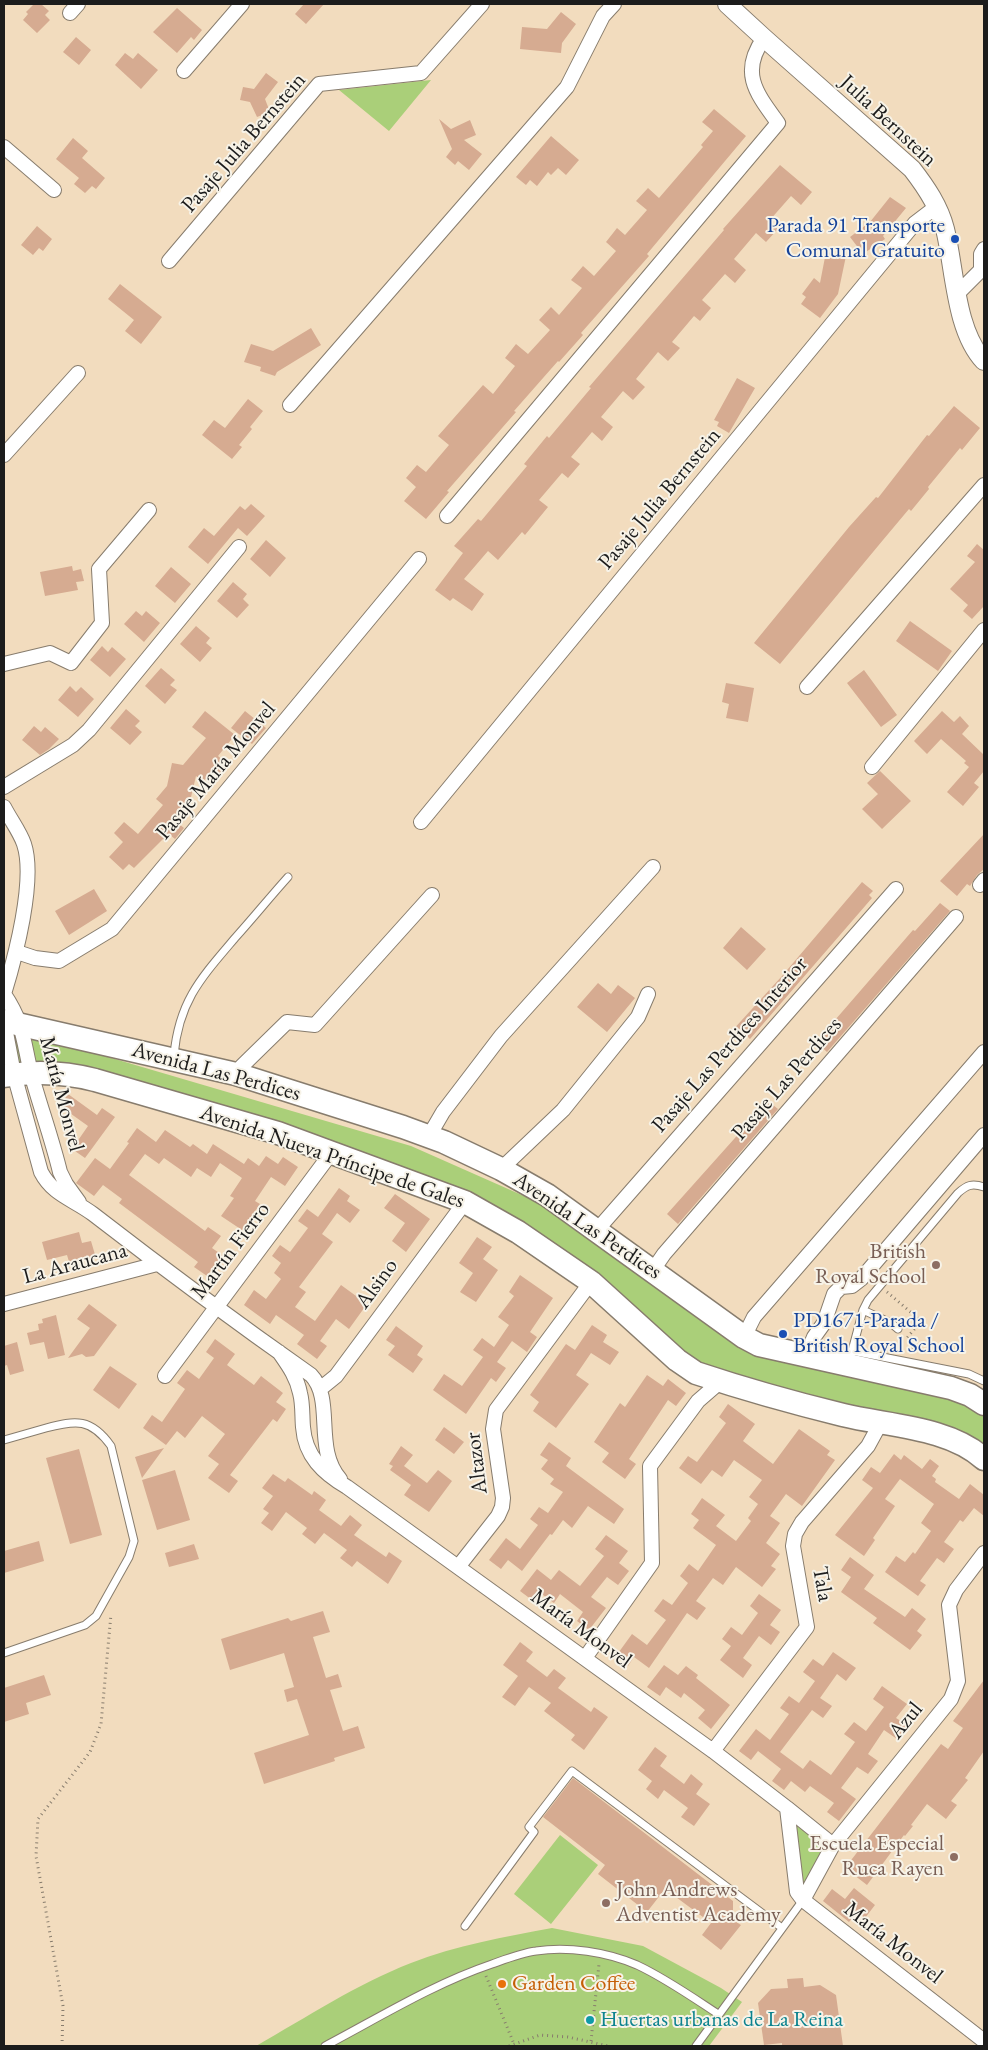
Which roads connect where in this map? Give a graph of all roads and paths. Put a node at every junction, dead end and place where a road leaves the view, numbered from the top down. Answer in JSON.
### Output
{"nodes":[{"id":1,"x":242,"y":4,"type":"edge"},
{"id":2,"x":482,"y":4,"type":"edge"},
{"id":3,"x":614,"y":4,"type":"edge"},
{"id":4,"x":727,"y":4,"type":"edge"},
{"id":5,"x":764,"y":38,"type":"junction"},
{"id":6,"x":184,"y":71,"type":"dead end"},
{"id":7,"x":4,"y":147,"type":"edge"},
{"id":8,"x":54,"y":190,"type":"dead end"},
{"id":9,"x":936,"y":207,"type":"junction"},
{"id":10,"x":984,"y":249,"type":"edge"},
{"id":11,"x":169,"y":261,"type":"dead end"},
{"id":12,"x":957,"y":294,"type":"junction"},
{"id":13,"x":984,"y":360,"type":"edge"},
{"id":14,"x":78,"y":373,"type":"dead end"},
{"id":15,"x":290,"y":405,"type":"dead end"},
{"id":16,"x":4,"y":455,"type":"edge"},
{"id":17,"x":984,"y":485,"type":"edge"},
{"id":18,"x":150,"y":510,"type":"dead end"},
{"id":19,"x":447,"y":516,"type":"dead end"},
{"id":20,"x":240,"y":547,"type":"dead end"},
{"id":21,"x":420,"y":559,"type":"dead end"},
{"id":22,"x":984,"y":630,"type":"edge"},
{"id":23,"x":4,"y":664,"type":"edge"},
{"id":24,"x":807,"y":687,"type":"dead end"},
{"id":25,"x":872,"y":767,"type":"dead end"},
{"id":26,"x":4,"y":787,"type":"edge"},
{"id":27,"x":4,"y":807,"type":"edge"},
{"id":28,"x":421,"y":822,"type":"dead end"},
{"id":29,"x":653,"y":867,"type":"dead end"},
{"id":30,"x":288,"y":877,"type":"dead end"},
{"id":31,"x":896,"y":889,"type":"dead end"},
{"id":32,"x":432,"y":895,"type":"dead end"},
{"id":33,"x":956,"y":917,"type":"dead end"},
{"id":34,"x":17,"y":952,"type":"junction"},
{"id":35,"x":4,"y":994,"type":"edge"},
{"id":36,"x":648,"y":994,"type":"dead end"},
{"id":37,"x":10,"y":1022,"type":"edge"},
{"id":38,"x":984,"y":1052,"type":"edge"},
{"id":39,"x":173,"y":1059,"type":"junction"},
{"id":40,"x":16,"y":1074,"type":"edge"},
{"id":41,"x":236,"y":1074,"type":"junction"},
{"id":42,"x":984,"y":1135,"type":"edge"},
{"id":43,"x":429,"y":1136,"type":"junction"},
{"id":44,"x":332,"y":1152,"type":"junction"},
{"id":45,"x":501,"y":1169,"type":"junction"},
{"id":46,"x":984,"y":1187,"type":"edge"},
{"id":47,"x":466,"y":1202,"type":"junction"},
{"id":48,"x":597,"y":1230,"type":"junction"},
{"id":49,"x":157,"y":1264,"type":"junction"},
{"id":50,"x":653,"y":1270,"type":"junction"},
{"id":51,"x":592,"y":1282,"type":"junction"},
{"id":52,"x":4,"y":1304,"type":"edge"},
{"id":53,"x":216,"y":1307,"type":"junction"},
{"id":54,"x":863,"y":1310,"type":"junction"},
{"id":55,"x":898,"y":1329,"type":"dead end"},
{"id":56,"x":744,"y":1337,"type":"junction"},
{"id":57,"x":279,"y":1352,"type":"junction"},
{"id":58,"x":806,"y":1356,"type":"junction"},
{"id":59,"x":850,"y":1358,"type":"junction"},
{"id":60,"x":165,"y":1376,"type":"dead end"},
{"id":61,"x":722,"y":1381,"type":"junction"},
{"id":62,"x":984,"y":1381,"type":"edge"},
{"id":63,"x":320,"y":1389,"type":"junction"},
{"id":64,"x":984,"y":1404,"type":"edge"},
{"id":65,"x":880,"y":1424,"type":"junction"},
{"id":66,"x":4,"y":1440,"type":"edge"},
{"id":67,"x":984,"y":1459,"type":"edge"},
{"id":68,"x":347,"y":1487,"type":"junction"},
{"id":69,"x":984,"y":1553,"type":"edge"},
{"id":70,"x":458,"y":1567,"type":"junction"},
{"id":71,"x":113,"y":1586,"type":"junction"},
{"id":72,"x":4,"y":1653,"type":"edge"},
{"id":73,"x":585,"y":1658,"type":"junction"},
{"id":74,"x":714,"y":1751,"type":"junction"},
{"id":75,"x":787,"y":1808,"type":"junction"},
{"id":76,"x":834,"y":1845,"type":"junction"},
{"id":77,"x":803,"y":1900,"type":"junction"},
{"id":78,"x":465,"y":1926,"type":"dead end"},
{"id":79,"x":782,"y":1928,"type":"junction"},
{"id":80,"x":600,"y":1954,"type":"junction"},
{"id":81,"x":483,"y":1967,"type":"junction"},
{"id":82,"x":718,"y":2014,"type":"junction"},
{"id":83,"x":591,"y":2041,"type":"junction"},
{"id":84,"x":984,"y":2041,"type":"edge"},
{"id":85,"x":514,"y":2044,"type":"junction"},
{"id":86,"x":62,"y":2046,"type":"edge"},
{"id":87,"x":326,"y":2046,"type":"edge"},
{"id":88,"x":510,"y":2046,"type":"edge"},
{"id":89,"x":608,"y":2046,"type":"edge"},
{"id":90,"x":696,"y":2046,"type":"edge"}],
"edges":[{"from":1,"to":6,"type":"street"},
{"from":2,"to":11,"type":"street","name":"Pasaje Julia Bernstein"},
{"from":3,"to":15,"type":"street"},
{"from":4,"to":5,"type":"street","name":"Julia Bernstein"},
{"from":5,"to":9,"type":"street","name":"Julia Bernstein"},
{"from":5,"to":19,"type":"street"},
{"from":7,"to":8,"type":"street"},
{"from":9,"to":12,"type":"street","name":"Julia Bernstein"},
{"from":9,"to":28,"type":"street","name":"Pasaje Julia Bernstein"},
{"from":10,"to":12,"type":"street"},
{"from":12,"to":13,"type":"street","name":"Julia Bernstein"},
{"from":14,"to":16,"type":"street"},
{"from":17,"to":24,"type":"street"},
{"from":18,"to":23,"type":"street"},
{"from":20,"to":26,"type":"street"},
{"from":21,"to":34,"type":"street","name":"Pasaje María Monvel"},
{"from":22,"to":25,"type":"street"},
{"from":27,"to":34,"type":"street","name":"María Monvel"},
{"from":29,"to":43,"type":"street"},
{"from":30,"to":39,"type":"lane"},
{"from":31,"to":48,"type":"street","name":"Pasaje Las Perdices Interior"},
{"from":32,"to":41,"type":"street"},
{"from":33,"to":50,"type":"street","name":"Pasaje Las Perdices"},
{"from":34,"to":35,"type":"street","name":"María Monvel"},
{"from":35,"to":37,"type":"street","name":"María Monvel"},
{"from":36,"to":45,"type":"street"},
{"from":37,"to":39,"type":"main road","name":"Avenida Las Perdices"},
{"from":37,"to":40,"type":"street","name":"María Monvel"},
{"from":38,"to":56,"type":"street"},
{"from":39,"to":41,"type":"main road","name":"Avenida Las Perdices"},
{"from":40,"to":44,"type":"main road","name":"Avenida Nueva Príncipe de Gales"},
{"from":40,"to":49,"type":"street","name":"María Monvel"},
{"from":41,"to":43,"type":"main road","name":"Avenida Las Perdices"},
{"from":42,"to":58,"type":"street"},
{"from":43,"to":45,"type":"main road","name":"Avenida Las Perdices"},
{"from":44,"to":47,"type":"main road","name":"Avenida Nueva Príncipe de Gales"},
{"from":44,"to":53,"type":"street","name":"Martín Fierro"},
{"from":45,"to":48,"type":"main road","name":"Avenida Las Perdices"},
{"from":46,"to":54,"type":"lane"},
{"from":47,"to":51,"type":"main road","name":"Avenida Nueva Príncipe de Gales"},
{"from":47,"to":63,"type":"street","name":"Alsino"},
{"from":48,"to":50,"type":"main road","name":"Avenida Las Perdices"},
{"from":49,"to":52,"type":"street","name":"La Araucana"},
{"from":49,"to":53,"type":"street","name":"María Monvel"},
{"from":50,"to":56,"type":"main road","name":"Avenida Las Perdices"},
{"from":51,"to":61,"type":"main road","name":"Avenida Nueva Príncipe de Gales"},
{"from":51,"to":70,"type":"street","name":"Altazor"},
{"from":53,"to":57,"type":"street","name":"María Monvel"},
{"from":53,"to":60,"type":"street","name":"Martín Fierro"},
{"from":54,"to":55,"type":"lane"},
{"from":54,"to":59,"type":"lane"},
{"from":56,"to":58,"type":"main road","name":"Avenida Las Perdices"},
{"from":57,"to":63,"type":"street","name":"María Monvel"},
{"from":57,"to":68,"type":"street","name":"María Monvel"},
{"from":58,"to":59,"type":"main road","name":"Avenida Las Perdices"},
{"from":59,"to":62,"type":"lane"},
{"from":59,"to":64,"type":"main road","name":"Avenida Las Perdices"},
{"from":61,"to":65,"type":"main road","name":"Avenida Nueva Príncipe de Gales"},
{"from":61,"to":73,"type":"street"},
{"from":63,"to":68,"type":"street","name":"María Monvel"},
{"from":65,"to":67,"type":"main road","name":"Avenida Nueva Príncipe de Gales"},
{"from":65,"to":74,"type":"street","name":"Tala"},
{"from":66,"to":71,"type":"lane"},
{"from":68,"to":70,"type":"street","name":"María Monvel"},
{"from":69,"to":76,"type":"street","name":"Azul"},
{"from":70,"to":73,"type":"street","name":"María Monvel"},
{"from":71,"to":72,"type":"lane"},
{"from":71,"to":86,"type":"path"},
{"from":73,"to":74,"type":"street","name":"María Monvel"},
{"from":74,"to":75,"type":"street","name":"María Monvel"},
{"from":75,"to":76,"type":"street","name":"María Monvel"},
{"from":75,"to":77,"type":"street"},
{"from":76,"to":77,"type":"street","name":"Azul"},
{"from":77,"to":79,"type":"lane"},
{"from":77,"to":84,"type":"street","name":"María Monvel"},
{"from":78,"to":79,"type":"lane"},
{"from":79,"to":82,"type":"lane"},
{"from":80,"to":81,"type":"lane"},
{"from":80,"to":82,"type":"lane"},
{"from":80,"to":83,"type":"path"},
{"from":81,"to":85,"type":"path"},
{"from":81,"to":87,"type":"lane"},
{"from":82,"to":90,"type":"lane"},
{"from":83,"to":85,"type":"path"},
{"from":83,"to":89,"type":"path"},
{"from":85,"to":88,"type":"path"}]}
